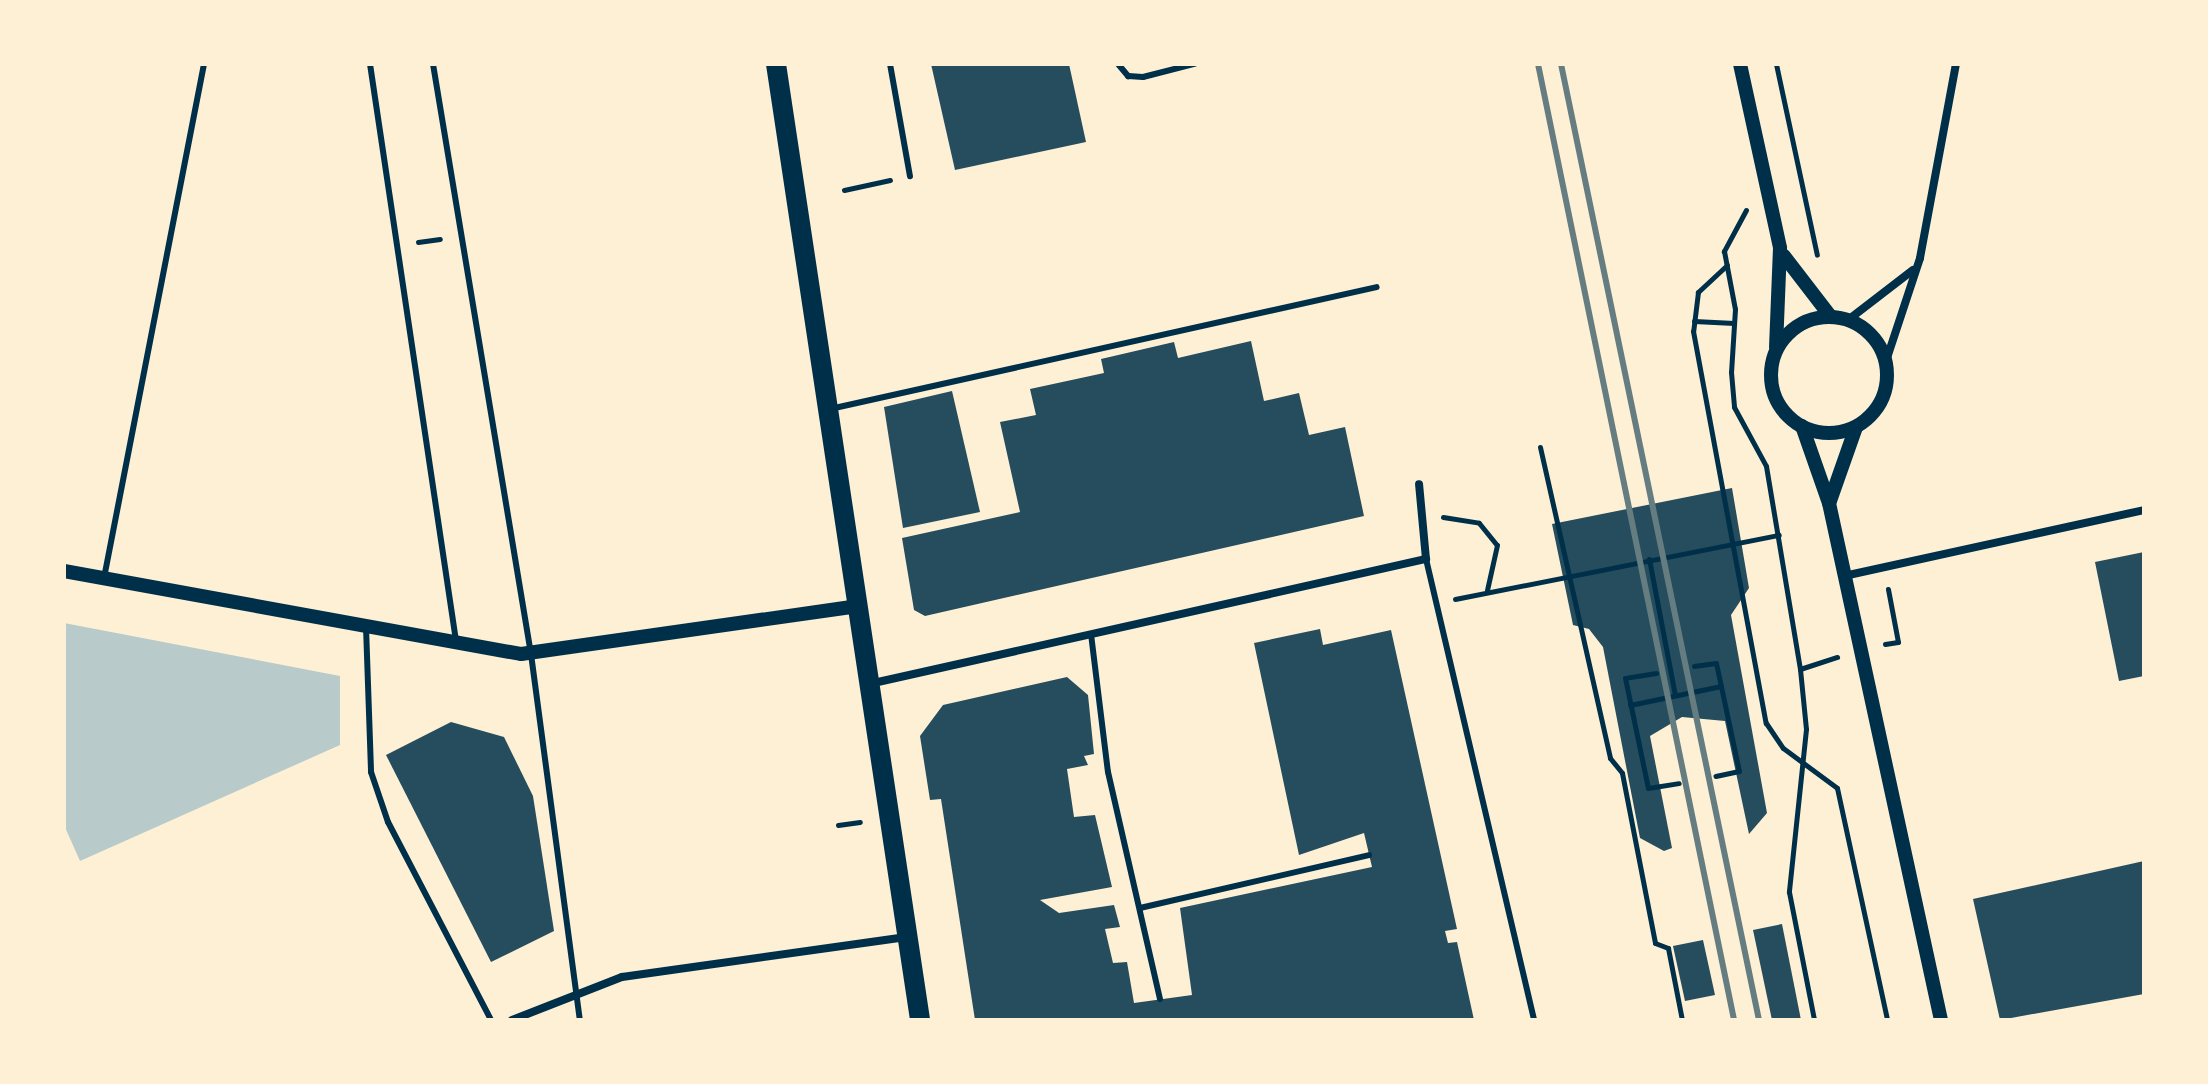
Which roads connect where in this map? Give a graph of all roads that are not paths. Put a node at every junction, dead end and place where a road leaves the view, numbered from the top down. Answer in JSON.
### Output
{"nodes":[{"id":1,"x":204,"y":64,"type":"edge"},
{"id":2,"x":370,"y":64,"type":"edge"},
{"id":3,"x":433,"y":64,"type":"edge"},
{"id":4,"x":776,"y":64,"type":"edge"},
{"id":5,"x":890,"y":64,"type":"edge"},
{"id":6,"x":1118,"y":64,"type":"edge"},
{"id":7,"x":1194,"y":64,"type":"edge"},
{"id":8,"x":1740,"y":64,"type":"edge"},
{"id":9,"x":1956,"y":64,"type":"edge"},
{"id":10,"x":910,"y":176,"type":"road end"},
{"id":11,"x":1780,"y":248,"type":"junction"},
{"id":12,"x":1922,"y":250,"type":"junction"},
{"id":13,"x":1377,"y":287,"type":"dead end"},
{"id":14,"x":1831,"y":317,"type":"junction"},
{"id":15,"x":1848,"y":320,"type":"junction"},
{"id":16,"x":1776,"y":350,"type":"junction"},
{"id":17,"x":1886,"y":361,"type":"junction"},
{"id":18,"x":827,"y":409,"type":"junction"},
{"id":19,"x":1802,"y":426,"type":"junction"},
{"id":20,"x":1856,"y":427,"type":"junction"},
{"id":21,"x":1419,"y":484,"type":"dead end"},
{"id":22,"x":1829,"y":503,"type":"junction"},
{"id":23,"x":2144,"y":510,"type":"edge"},
{"id":24,"x":1426,"y":559,"type":"junction"},
{"id":25,"x":64,"y":571,"type":"edge"},
{"id":26,"x":1844,"y":576,"type":"junction"},
{"id":27,"x":104,"y":578,"type":"junction"},
{"id":28,"x":857,"y":606,"type":"junction"},
{"id":29,"x":366,"y":627,"type":"junction"},
{"id":30,"x":1091,"y":634,"type":"junction"},
{"id":31,"x":456,"y":644,"type":"junction"},
{"id":32,"x":531,"y":654,"type":"junction"},
{"id":33,"x":868,"y":684,"type":"junction"},
{"id":34,"x":1369,"y":855,"type":"dead end"},
{"id":35,"x":1140,"y":908,"type":"junction"},
{"id":36,"x":908,"y":937,"type":"junction"},
{"id":37,"x":578,"y":989,"type":"junction"},
{"id":38,"x":1160,"y":999,"type":"dead end"},
{"id":39,"x":491,"y":1020,"type":"edge"},
{"id":40,"x":512,"y":1020,"type":"edge"},
{"id":41,"x":580,"y":1020,"type":"edge"},
{"id":42,"x":920,"y":1020,"type":"edge"},
{"id":43,"x":1534,"y":1020,"type":"edge"},
{"id":44,"x":1941,"y":1020,"type":"edge"}],
"edges":[{"from":1,"to":27,"type":"lane"},
{"from":2,"to":31,"type":"lane"},
{"from":3,"to":32,"type":"lane"},
{"from":4,"to":18,"type":"main road"},
{"from":5,"to":10,"type":"lane"},
{"from":6,"to":7,"type":"lane"},
{"from":8,"to":11,"type":"street"},
{"from":9,"to":12,"type":"street"},
{"from":11,"to":14,"type":"street"},
{"from":11,"to":16,"type":"street"},
{"from":12,"to":15,"type":"street"},
{"from":12,"to":17,"type":"street"},
{"from":13,"to":18,"type":"lane"},
{"from":14,"to":15,"type":"street"},
{"from":14,"to":16,"type":"street"},
{"from":15,"to":17,"type":"street"},
{"from":16,"to":19,"type":"street"},
{"from":17,"to":20,"type":"street"},
{"from":18,"to":28,"type":"main road"},
{"from":19,"to":20,"type":"street"},
{"from":19,"to":22,"type":"street"},
{"from":20,"to":22,"type":"street"},
{"from":21,"to":24,"type":"street"},
{"from":22,"to":26,"type":"street"},
{"from":23,"to":26,"type":"street"},
{"from":24,"to":30,"type":"street"},
{"from":24,"to":43,"type":"lane"},
{"from":25,"to":27,"type":"street"},
{"from":26,"to":44,"type":"street"},
{"from":27,"to":29,"type":"street"},
{"from":28,"to":32,"type":"street"},
{"from":28,"to":33,"type":"main road"},
{"from":29,"to":31,"type":"street"},
{"from":29,"to":39,"type":"lane"},
{"from":30,"to":33,"type":"street"},
{"from":30,"to":35,"type":"lane"},
{"from":31,"to":32,"type":"street"},
{"from":32,"to":37,"type":"lane"},
{"from":33,"to":36,"type":"main road"},
{"from":34,"to":35,"type":"lane"},
{"from":35,"to":38,"type":"lane"},
{"from":36,"to":37,"type":"street"},
{"from":36,"to":42,"type":"main road"},
{"from":37,"to":40,"type":"street"},
{"from":37,"to":41,"type":"lane"}]}
